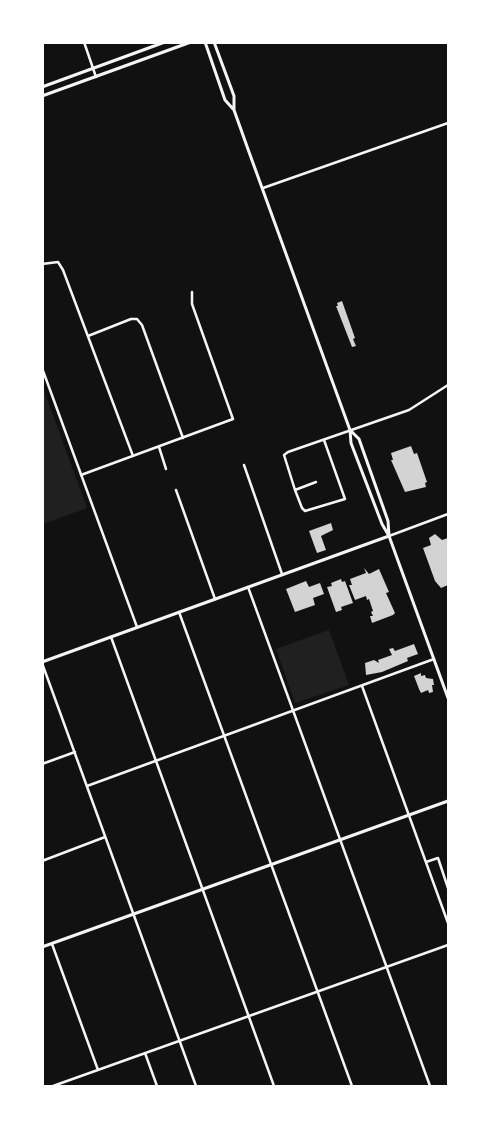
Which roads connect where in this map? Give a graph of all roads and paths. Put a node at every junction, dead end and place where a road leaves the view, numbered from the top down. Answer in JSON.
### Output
{"nodes":[{"id":1,"x":84,"y":42,"type":"edge"},
{"id":2,"x":165,"y":42,"type":"edge"},
{"id":3,"x":191,"y":42,"type":"edge"},
{"id":4,"x":205,"y":42,"type":"edge"},
{"id":5,"x":214,"y":42,"type":"edge"},
{"id":6,"x":93,"y":68,"type":"junction"},
{"id":7,"x":96,"y":77,"type":"junction"},
{"id":8,"x":42,"y":87,"type":"edge"},
{"id":9,"x":42,"y":96,"type":"edge"},
{"id":10,"x":234,"y":110,"type":"junction"},
{"id":11,"x":448,"y":122,"type":"edge"},
{"id":12,"x":263,"y":188,"type":"junction"},
{"id":13,"x":42,"y":264,"type":"edge"},
{"id":14,"x":192,"y":292,"type":"dead end"},
{"id":15,"x":88,"y":336,"type":"junction"},
{"id":16,"x":42,"y":368,"type":"edge"},
{"id":17,"x":44,"y":377,"type":"edge"},
{"id":18,"x":448,"y":385,"type":"edge"},
{"id":19,"x":350,"y":430,"type":"junction"},
{"id":20,"x":183,"y":438,"type":"junction"},
{"id":21,"x":324,"y":440,"type":"junction"},
{"id":22,"x":159,"y":447,"type":"junction"},
{"id":23,"x":133,"y":456,"type":"junction"},
{"id":24,"x":244,"y":466,"type":"dead end"},
{"id":25,"x":166,"y":469,"type":"dead end"},
{"id":26,"x":81,"y":475,"type":"junction"},
{"id":27,"x":316,"y":482,"type":"dead end"},
{"id":28,"x":176,"y":490,"type":"dead end"},
{"id":29,"x":295,"y":490,"type":"junction"},
{"id":30,"x":448,"y":514,"type":"edge"},
{"id":31,"x":389,"y":536,"type":"junction"},
{"id":32,"x":282,"y":574,"type":"junction"},
{"id":33,"x":248,"y":587,"type":"junction"},
{"id":34,"x":215,"y":599,"type":"junction"},
{"id":35,"x":179,"y":612,"type":"junction"},
{"id":36,"x":137,"y":627,"type":"junction"},
{"id":37,"x":110,"y":637,"type":"junction"},
{"id":38,"x":434,"y":659,"type":"junction"},
{"id":39,"x":42,"y":662,"type":"edge"},
{"id":40,"x":362,"y":686,"type":"junction"},
{"id":41,"x":448,"y":698,"type":"edge"},
{"id":42,"x":293,"y":711,"type":"junction"},
{"id":43,"x":225,"y":736,"type":"junction"},
{"id":44,"x":75,"y":752,"type":"junction"},
{"id":45,"x":156,"y":761,"type":"junction"},
{"id":46,"x":42,"y":764,"type":"edge"},
{"id":47,"x":87,"y":786,"type":"junction"},
{"id":48,"x":448,"y":801,"type":"edge"},
{"id":49,"x":409,"y":815,"type":"junction"},
{"id":50,"x":105,"y":837,"type":"junction"},
{"id":51,"x":340,"y":840,"type":"junction"},
{"id":52,"x":42,"y":861,"type":"edge"},
{"id":53,"x":426,"y":862,"type":"junction"},
{"id":54,"x":271,"y":864,"type":"junction"},
{"id":55,"x":448,"y":882,"type":"edge"},
{"id":56,"x":448,"y":888,"type":"edge"},
{"id":57,"x":202,"y":889,"type":"junction"},
{"id":58,"x":133,"y":914,"type":"junction"},
{"id":59,"x":448,"y":924,"type":"edge"},
{"id":60,"x":52,"y":944,"type":"junction"},
{"id":61,"x":448,"y":945,"type":"edge"},
{"id":62,"x":42,"y":947,"type":"edge"},
{"id":63,"x":386,"y":967,"type":"junction"},
{"id":64,"x":318,"y":993,"type":"junction"},
{"id":65,"x":249,"y":1018,"type":"junction"},
{"id":66,"x":180,"y":1042,"type":"junction"},
{"id":67,"x":145,"y":1053,"type":"junction"},
{"id":68,"x":98,"y":1070,"type":"junction"},
{"id":69,"x":53,"y":1086,"type":"edge"},
{"id":70,"x":155,"y":1086,"type":"edge"},
{"id":71,"x":196,"y":1086,"type":"edge"},
{"id":72,"x":274,"y":1086,"type":"edge"},
{"id":73,"x":352,"y":1086,"type":"edge"},
{"id":74,"x":430,"y":1086,"type":"edge"}],
"edges":[{"from":1,"to":6,"type":"street"},
{"from":2,"to":6,"type":"main road"},
{"from":3,"to":7,"type":"main road"},
{"from":4,"to":10,"type":"main road"},
{"from":5,"to":10,"type":"main road"},
{"from":6,"to":7,"type":"street"},
{"from":6,"to":8,"type":"main road"},
{"from":7,"to":9,"type":"main road"},
{"from":10,"to":12,"type":"main road"},
{"from":11,"to":12,"type":"street"},
{"from":12,"to":19,"type":"main road"},
{"from":13,"to":15,"type":"street"},
{"from":14,"to":20,"type":"street"},
{"from":15,"to":20,"type":"street"},
{"from":15,"to":23,"type":"street"},
{"from":16,"to":17,"type":"street"},
{"from":17,"to":26,"type":"street"},
{"from":18,"to":19,"type":"street"},
{"from":19,"to":21,"type":"street"},
{"from":19,"to":31,"type":"main road"},
{"from":19,"to":31,"type":"main road"},
{"from":20,"to":22,"type":"street"},
{"from":21,"to":29,"type":"street"},
{"from":21,"to":29,"type":"street"},
{"from":22,"to":23,"type":"street"},
{"from":22,"to":25,"type":"street"},
{"from":23,"to":26,"type":"street"},
{"from":24,"to":32,"type":"street"},
{"from":26,"to":36,"type":"street"},
{"from":27,"to":29,"type":"street"},
{"from":28,"to":34,"type":"street"},
{"from":30,"to":31,"type":"street"},
{"from":31,"to":32,"type":"main road"},
{"from":31,"to":38,"type":"main road"},
{"from":32,"to":33,"type":"main road"},
{"from":33,"to":34,"type":"main road"},
{"from":33,"to":42,"type":"street"},
{"from":34,"to":35,"type":"main road"},
{"from":35,"to":36,"type":"main road"},
{"from":35,"to":43,"type":"street"},
{"from":36,"to":37,"type":"main road"},
{"from":37,"to":39,"type":"main road"},
{"from":37,"to":45,"type":"street"},
{"from":38,"to":40,"type":"street"},
{"from":38,"to":41,"type":"main road"},
{"from":39,"to":44,"type":"street"},
{"from":40,"to":42,"type":"street"},
{"from":40,"to":49,"type":"street"},
{"from":42,"to":43,"type":"street"},
{"from":42,"to":51,"type":"street"},
{"from":43,"to":45,"type":"street"},
{"from":43,"to":54,"type":"street"},
{"from":44,"to":46,"type":"street"},
{"from":44,"to":47,"type":"street"},
{"from":45,"to":47,"type":"street"},
{"from":45,"to":57,"type":"street"},
{"from":47,"to":50,"type":"street"},
{"from":48,"to":49,"type":"main road"},
{"from":49,"to":51,"type":"main road"},
{"from":49,"to":53,"type":"street"},
{"from":50,"to":52,"type":"street"},
{"from":50,"to":58,"type":"street"},
{"from":51,"to":54,"type":"main road"},
{"from":51,"to":63,"type":"street"},
{"from":53,"to":55,"type":"street"},
{"from":53,"to":59,"type":"street"},
{"from":54,"to":57,"type":"main road"},
{"from":54,"to":64,"type":"street"},
{"from":55,"to":56,"type":"street"},
{"from":57,"to":58,"type":"main road"},
{"from":57,"to":65,"type":"street"},
{"from":58,"to":60,"type":"main road"},
{"from":58,"to":66,"type":"street"},
{"from":60,"to":62,"type":"main road"},
{"from":60,"to":68,"type":"street"},
{"from":61,"to":63,"type":"street"},
{"from":63,"to":64,"type":"street"},
{"from":63,"to":74,"type":"street"},
{"from":64,"to":65,"type":"street"},
{"from":64,"to":73,"type":"street"},
{"from":65,"to":66,"type":"street"},
{"from":65,"to":72,"type":"street"},
{"from":66,"to":67,"type":"street"},
{"from":66,"to":71,"type":"street"},
{"from":67,"to":68,"type":"street"},
{"from":67,"to":70,"type":"street"},
{"from":68,"to":69,"type":"street"}]}
